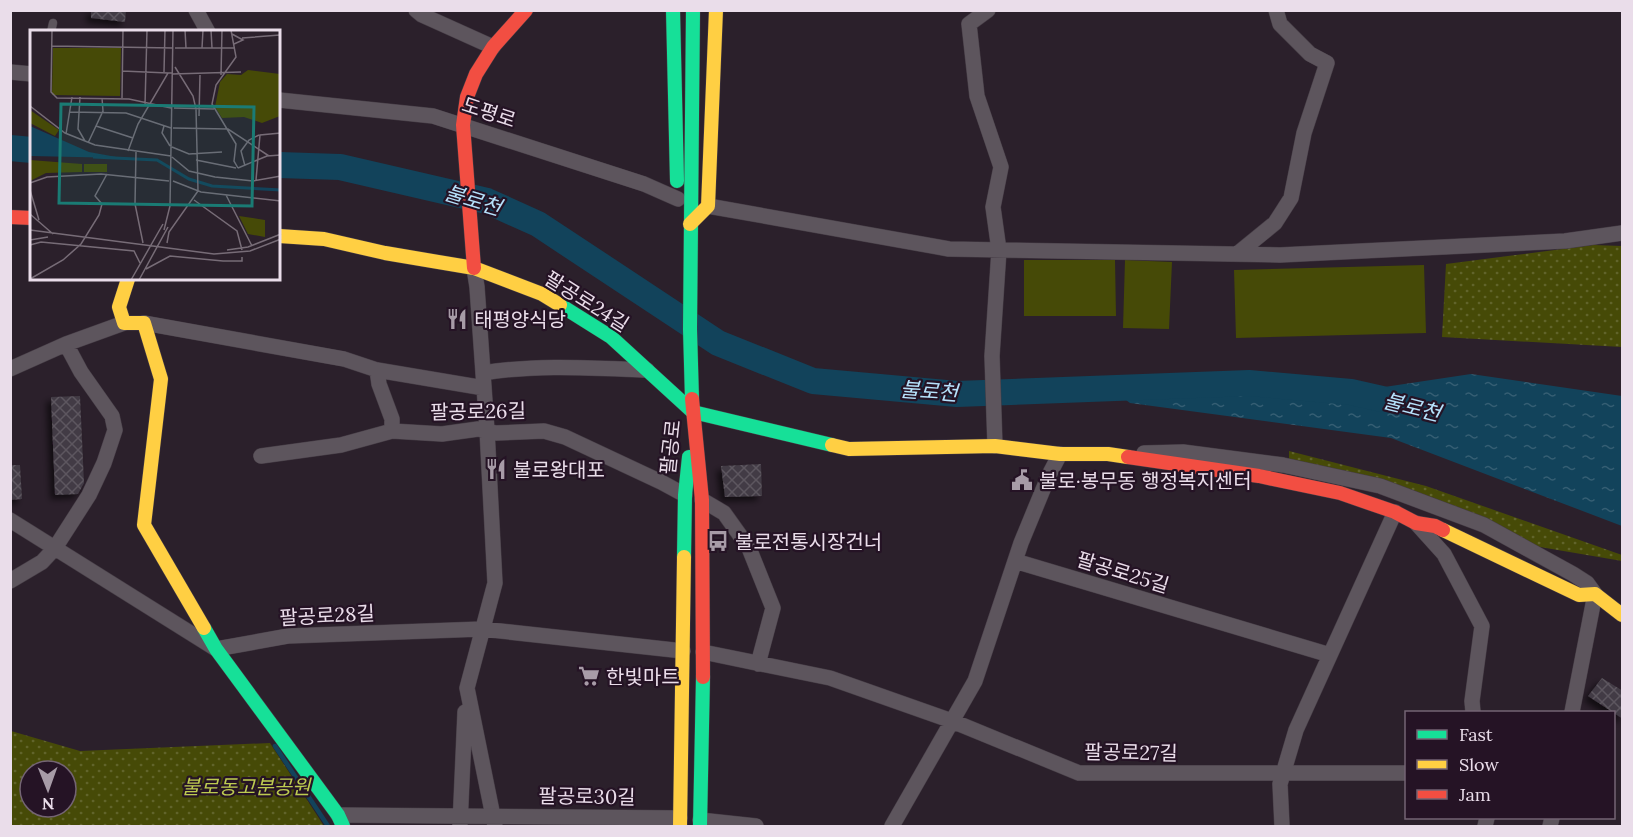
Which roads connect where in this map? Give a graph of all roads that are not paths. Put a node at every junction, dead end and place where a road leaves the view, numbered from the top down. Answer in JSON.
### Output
{"nodes":[{"id":1,"x":196,"y":10,"type":"edge"},
{"id":2,"x":416,"y":10,"type":"edge"},
{"id":3,"x":526,"y":10,"type":"edge"},
{"id":4,"x":673,"y":10,"type":"edge"},
{"id":5,"x":693,"y":10,"type":"edge"},
{"id":6,"x":716,"y":10,"type":"edge"},
{"id":7,"x":988,"y":10,"type":"edge"},
{"id":8,"x":1276,"y":10,"type":"edge"},
{"id":9,"x":207,"y":30,"type":"edge"},
{"id":10,"x":493,"y":47,"type":"junction"},
{"id":11,"x":10,"y":72,"type":"edge"},
{"id":12,"x":30,"y":74,"type":"edge"},
{"id":13,"x":280,"y":100,"type":"edge"},
{"id":14,"x":463,"y":125,"type":"junction"},
{"id":15,"x":678,"y":199,"type":"junction"},
{"id":16,"x":708,"y":206,"type":"junction"},
{"id":17,"x":10,"y":217,"type":"edge"},
{"id":18,"x":30,"y":218,"type":"edge"},
{"id":19,"x":690,"y":224,"type":"junction"},
{"id":20,"x":1623,"y":233,"type":"edge"},
{"id":21,"x":280,"y":236,"type":"edge"},
{"id":22,"x":999,"y":250,"type":"junction"},
{"id":23,"x":1237,"y":254,"type":"junction"},
{"id":24,"x":473,"y":262,"type":"junction"},
{"id":25,"x":128,"y":280,"type":"edge"},
{"id":26,"x":124,"y":323,"type":"junction"},
{"id":27,"x":144,"y":323,"type":"junction"},
{"id":28,"x":66,"y":344,"type":"junction"},
{"id":29,"x":10,"y":369,"type":"edge"},
{"id":30,"x":377,"y":370,"type":"junction"},
{"id":31,"x":647,"y":370,"type":"junction"},
{"id":32,"x":483,"y":380,"type":"junction"},
{"id":33,"x":693,"y":412,"type":"junction"},
{"id":34,"x":487,"y":430,"type":"junction"},
{"id":35,"x":392,"y":431,"type":"junction"},
{"id":36,"x":995,"y":439,"type":"junction"},
{"id":37,"x":1060,"y":454,"type":"junction"},
{"id":38,"x":1108,"y":454,"type":"junction"},
{"id":39,"x":261,"y":456,"type":"dead end"},
{"id":40,"x":685,"y":495,"type":"junction"},
{"id":41,"x":702,"y":500,"type":"junction"},
{"id":42,"x":1395,"y":512,"type":"junction"},
{"id":43,"x":10,"y":520,"type":"edge"},
{"id":44,"x":1416,"y":523,"type":"junction"},
{"id":45,"x":55,"y":548,"type":"junction"},
{"id":46,"x":1015,"y":561,"type":"junction"},
{"id":47,"x":10,"y":581,"type":"edge"},
{"id":48,"x":1595,"y":594,"type":"junction"},
{"id":49,"x":1623,"y":615,"type":"edge"},
{"id":50,"x":482,"y":629,"type":"junction"},
{"id":51,"x":216,"y":649,"type":"junction"},
{"id":52,"x":683,"y":651,"type":"junction"},
{"id":53,"x":703,"y":652,"type":"junction"},
{"id":54,"x":1330,"y":655,"type":"junction"},
{"id":55,"x":758,"y":664,"type":"junction"},
{"id":56,"x":466,"y":688,"type":"junction"},
{"id":57,"x":1473,"y":711,"type":"edge"},
{"id":58,"x":1572,"y":711,"type":"edge"},
{"id":59,"x":952,"y":721,"type":"junction"},
{"id":60,"x":1405,"y":773,"type":"edge"},
{"id":61,"x":1283,"y":774,"type":"junction"},
{"id":62,"x":340,"y":821,"type":"edge"},
{"id":63,"x":460,"y":821,"type":"edge"},
{"id":64,"x":494,"y":821,"type":"edge"},
{"id":65,"x":680,"y":822,"type":"edge"},
{"id":66,"x":700,"y":823,"type":"edge"},
{"id":67,"x":756,"y":826,"type":"edge"},
{"id":68,"x":892,"y":826,"type":"edge"},
{"id":69,"x":1282,"y":826,"type":"edge"}],
"edges":[{"from":1,"to":9,"type":"street"},
{"from":2,"to":10,"type":"street"},
{"from":3,"to":10,"type":"main road"},
{"from":4,"to":15,"type":"main road"},
{"from":5,"to":19,"type":"main road"},
{"from":6,"to":16,"type":"main road"},
{"from":7,"to":22,"type":"street"},
{"from":8,"to":23,"type":"street"},
{"from":10,"to":14,"type":"main road"},
{"from":11,"to":12,"type":"street"},
{"from":13,"to":14,"type":"street","name":"도평로"},
{"from":14,"to":15,"type":"street","name":"도평로"},
{"from":14,"to":24,"type":"main road"},
{"from":15,"to":19,"type":"main road"},
{"from":16,"to":19,"type":"main road"},
{"from":16,"to":22,"type":"street"},
{"from":17,"to":18,"type":"main road"},
{"from":19,"to":33,"type":"main road"},
{"from":20,"to":23,"type":"street"},
{"from":21,"to":24,"type":"main road","name":"팔공로24길"},
{"from":22,"to":23,"type":"street"},
{"from":22,"to":36,"type":"street"},
{"from":24,"to":31,"type":"main road","name":"팔공로24길"},
{"from":24,"to":32,"type":"street"},
{"from":25,"to":26,"type":"main road"},
{"from":26,"to":27,"type":"main road"},
{"from":26,"to":28,"type":"street"},
{"from":27,"to":30,"type":"street"},
{"from":27,"to":51,"type":"main road"},
{"from":28,"to":29,"type":"street"},
{"from":28,"to":45,"type":"street"},
{"from":30,"to":32,"type":"street"},
{"from":30,"to":35,"type":"street"},
{"from":31,"to":32,"type":"street"},
{"from":31,"to":33,"type":"main road","name":"팔공로24길"},
{"from":32,"to":34,"type":"street"},
{"from":33,"to":36,"type":"main road"},
{"from":33,"to":40,"type":"main road","name":"팔공로"},
{"from":33,"to":41,"type":"main road","name":"팔공로"},
{"from":34,"to":35,"type":"street","name":"팔공로26길"},
{"from":34,"to":40,"type":"street","name":"팔공로26길"},
{"from":34,"to":50,"type":"street"},
{"from":35,"to":39,"type":"street","name":"팔공로26길"},
{"from":36,"to":37,"type":"main road"},
{"from":37,"to":38,"type":"main road"},
{"from":37,"to":46,"type":"street"},
{"from":38,"to":42,"type":"main road"},
{"from":38,"to":48,"type":"street"},
{"from":40,"to":52,"type":"main road","name":"팔공로"},
{"from":41,"to":53,"type":"main road","name":"팔공로"},
{"from":41,"to":55,"type":"street"},
{"from":42,"to":44,"type":"main road"},
{"from":42,"to":54,"type":"street"},
{"from":43,"to":45,"type":"street"},
{"from":44,"to":48,"type":"main road"},
{"from":44,"to":57,"type":"street"},
{"from":45,"to":47,"type":"street"},
{"from":45,"to":51,"type":"street"},
{"from":46,"to":54,"type":"street","name":"팔공로25길"},
{"from":46,"to":59,"type":"street"},
{"from":48,"to":49,"type":"main road"},
{"from":48,"to":58,"type":"street"},
{"from":50,"to":51,"type":"street","name":"팔공로28길"},
{"from":50,"to":52,"type":"street","name":"팔공로28길"},
{"from":50,"to":56,"type":"street"},
{"from":51,"to":62,"type":"main road"},
{"from":52,"to":65,"type":"main road","name":"팔공로"},
{"from":53,"to":55,"type":"street","name":"팔공로27길"},
{"from":53,"to":66,"type":"main road","name":"팔공로"},
{"from":54,"to":61,"type":"street"},
{"from":55,"to":59,"type":"street","name":"팔공로27길"},
{"from":56,"to":63,"type":"street"},
{"from":56,"to":64,"type":"street"},
{"from":59,"to":61,"type":"street","name":"팔공로27길"},
{"from":59,"to":68,"type":"street"},
{"from":60,"to":61,"type":"street","name":"팔공로27길"},
{"from":61,"to":69,"type":"street"},
{"from":62,"to":63,"type":"street","name":"팔공로30길"},
{"from":63,"to":64,"type":"street","name":"팔공로30길"},
{"from":64,"to":65,"type":"street","name":"팔공로30길"},
{"from":66,"to":67,"type":"street"}]}
